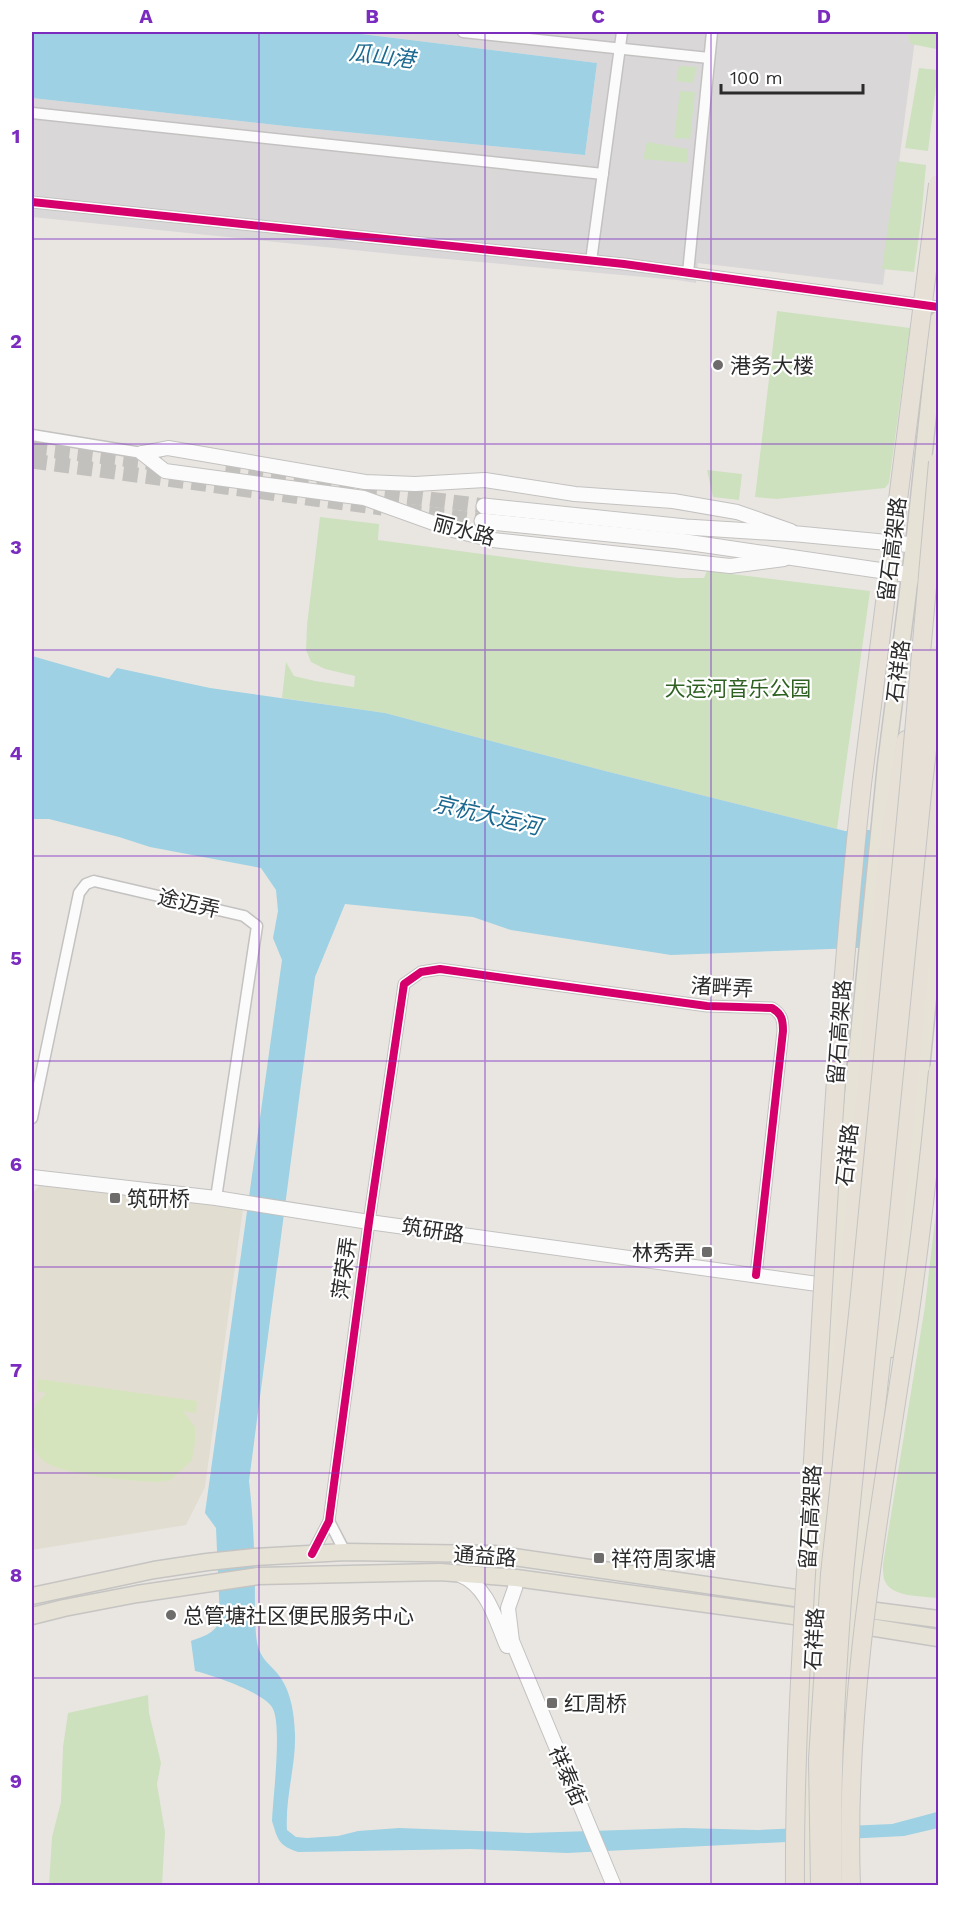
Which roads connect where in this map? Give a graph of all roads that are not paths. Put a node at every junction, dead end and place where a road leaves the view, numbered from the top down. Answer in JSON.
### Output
{"nodes":[{"id":1,"x":463,"y":32,"type":"edge"},
{"id":2,"x":622,"y":32,"type":"edge"},
{"id":3,"x":712,"y":32,"type":"edge"},
{"id":4,"x":620,"y":48,"type":"junction"},
{"id":5,"x":710,"y":58,"type":"junction"},
{"id":6,"x":32,"y":113,"type":"edge"},
{"id":7,"x":603,"y":174,"type":"junction"},
{"id":8,"x":939,"y":184,"type":"edge"},
{"id":9,"x":32,"y":202,"type":"edge"},
{"id":10,"x":591,"y":261,"type":"junction"},
{"id":11,"x":688,"y":273,"type":"junction"},
{"id":12,"x":939,"y":307,"type":"edge"},
{"id":13,"x":939,"y":320,"type":"edge"},
{"id":14,"x":32,"y":435,"type":"edge"},
{"id":15,"x":142,"y":453,"type":"junction"},
{"id":16,"x":939,"y":462,"type":"edge"},
{"id":17,"x":798,"y":534,"type":"junction"},
{"id":18,"x":914,"y":545,"type":"junction"},
{"id":19,"x":939,"y":556,"type":"edge"},
{"id":20,"x":795,"y":558,"type":"junction"},
{"id":21,"x":909,"y":576,"type":"junction"},
{"id":22,"x":939,"y":579,"type":"edge"},
{"id":23,"x":939,"y":655,"type":"edge"},
{"id":24,"x":919,"y":668,"type":"junction"},
{"id":25,"x":935,"y":690,"type":"junction"},
{"id":26,"x":939,"y":897,"type":"edge"},
{"id":27,"x":404,"y":984,"type":"joint"},
{"id":28,"x":939,"y":1071,"type":"edge"},
{"id":29,"x":32,"y":1118,"type":"edge"},
{"id":30,"x":32,"y":1177,"type":"edge"},
{"id":31,"x":216,"y":1198,"type":"junction"},
{"id":32,"x":369,"y":1222,"type":"junction"},
{"id":33,"x":756,"y":1275,"type":"junction"},
{"id":34,"x":834,"y":1286,"type":"junction"},
{"id":35,"x":868,"y":1481,"type":"junction"},
{"id":36,"x":822,"y":1500,"type":"junction"},
{"id":37,"x":329,"y":1521,"type":"junction"},
{"id":38,"x":345,"y":1552,"type":"junction"},
{"id":39,"x":312,"y":1554,"type":"junction"},
{"id":40,"x":618,"y":1572,"type":"junction"},
{"id":41,"x":454,"y":1573,"type":"junction"},
{"id":42,"x":516,"y":1578,"type":"junction"},
{"id":43,"x":584,"y":1586,"type":"junction"},
{"id":44,"x":32,"y":1596,"type":"edge"},
{"id":45,"x":816,"y":1601,"type":"junction"},
{"id":46,"x":32,"y":1616,"type":"edge"},
{"id":47,"x":851,"y":1616,"type":"junction"},
{"id":48,"x":815,"y":1619,"type":"junction"},
{"id":49,"x":939,"y":1619,"type":"edge"},
{"id":50,"x":939,"y":1638,"type":"edge"},
{"id":51,"x":522,"y":1667,"type":"junction"},
{"id":52,"x":614,"y":1886,"type":"edge"},
{"id":53,"x":795,"y":1886,"type":"edge"},
{"id":54,"x":807,"y":1886,"type":"edge"},
{"id":55,"x":820,"y":1886,"type":"edge"},
{"id":56,"x":833,"y":1886,"type":"edge"},
{"id":57,"x":841,"y":1886,"type":"edge"},
{"id":58,"x":851,"y":1886,"type":"edge"}],
"edges":[{"from":1,"to":4,"type":"street"},
{"from":2,"to":4,"type":"street"},
{"from":3,"to":5,"type":"street"},
{"from":4,"to":5,"type":"street"},
{"from":4,"to":7,"type":"street"},
{"from":5,"to":11,"type":"street"},
{"from":6,"to":7,"type":"street"},
{"from":7,"to":10,"type":"street"},
{"from":8,"to":53,"type":"highway","name":"留石高架路","bridge":true},
{"from":9,"to":10,"type":"street"},
{"from":10,"to":11,"type":"street"},
{"from":11,"to":12,"type":"street"},
{"from":13,"to":18,"type":"main road","name":"石祥路"},
{"from":14,"to":15,"type":"street","name":"丽水路"},
{"from":15,"to":17,"type":"street","name":"丽水路"},
{"from":15,"to":20,"type":"street","name":"丽水路"},
{"from":16,"to":24,"type":"highway","name":"留石高架路","bridge":true},
{"from":17,"to":18,"type":"main road","name":"丽水路"},
{"from":17,"to":20,"type":"main road","name":"丽水路"},
{"from":18,"to":19,"type":"main road","name":"丽水路"},
{"from":18,"to":21,"type":"main road","name":"石祥路"},
{"from":20,"to":21,"type":"main road","name":"丽水路"},
{"from":21,"to":22,"type":"main road","name":"丽水路"},
{"from":21,"to":34,"type":"main road","name":"石祥路"},
{"from":23,"to":25,"type":"highway","name":"留石高架路","bridge":true},
{"from":24,"to":36,"type":"highway","bridge":true},
{"from":24,"to":55,"type":"highway","name":"留石高架路","bridge":true},
{"from":25,"to":35,"type":"highway","bridge":true},
{"from":25,"to":56,"type":"highway","name":"留石高架路","bridge":true},
{"from":26,"to":35,"type":"main road","name":"石祥路"},
{"from":27,"to":32,"type":"street","name":"萍荣弄"},
{"from":27,"to":33,"type":"street","name":"渚畔弄"},
{"from":28,"to":58,"type":"highway","bridge":true},
{"from":29,"to":31,"type":"street","name":"途迈弄"},
{"from":30,"to":31,"type":"street","name":"筑研路"},
{"from":31,"to":32,"type":"street","name":"筑研路"},
{"from":32,"to":33,"type":"street","name":"筑研路"},
{"from":32,"to":37,"type":"street","name":"萍荣弄"},
{"from":33,"to":34,"type":"street","name":"筑研路"},
{"from":34,"to":36,"type":"main road","name":"石祥路"},
{"from":35,"to":47,"type":"main road","name":"石祥路"},
{"from":36,"to":45,"type":"main road","name":"石祥路"},
{"from":37,"to":38,"type":"street"},
{"from":37,"to":39,"type":"street","name":"萍荣弄"},
{"from":38,"to":39,"type":"main road","name":"通益路"},
{"from":38,"to":40,"type":"main road","name":"通益路"},
{"from":39,"to":44,"type":"main road","name":"通益路"},
{"from":40,"to":43,"type":"main road"},
{"from":40,"to":45,"type":"main road","name":"通益路"},
{"from":41,"to":42,"type":"main road","name":"通益路"},
{"from":41,"to":46,"type":"main road","name":"通益路"},
{"from":41,"to":51,"type":"street","name":"祥泰街"},
{"from":42,"to":43,"type":"main road","name":"通益路"},
{"from":42,"to":51,"type":"street","name":"祥泰街"},
{"from":43,"to":48,"type":"main road","name":"通益路"},
{"from":45,"to":47,"type":"main road","name":"通益路"},
{"from":45,"to":48,"type":"main road","name":"石祥路"},
{"from":47,"to":48,"type":"main road","name":"通益路"},
{"from":47,"to":49,"type":"main road","name":"通益路"},
{"from":47,"to":50,"type":"main road","name":"通益路"},
{"from":47,"to":57,"type":"main road","name":"石祥路"},
{"from":48,"to":54,"type":"main road","name":"石祥路"},
{"from":51,"to":52,"type":"street","name":"祥泰街"}]}
